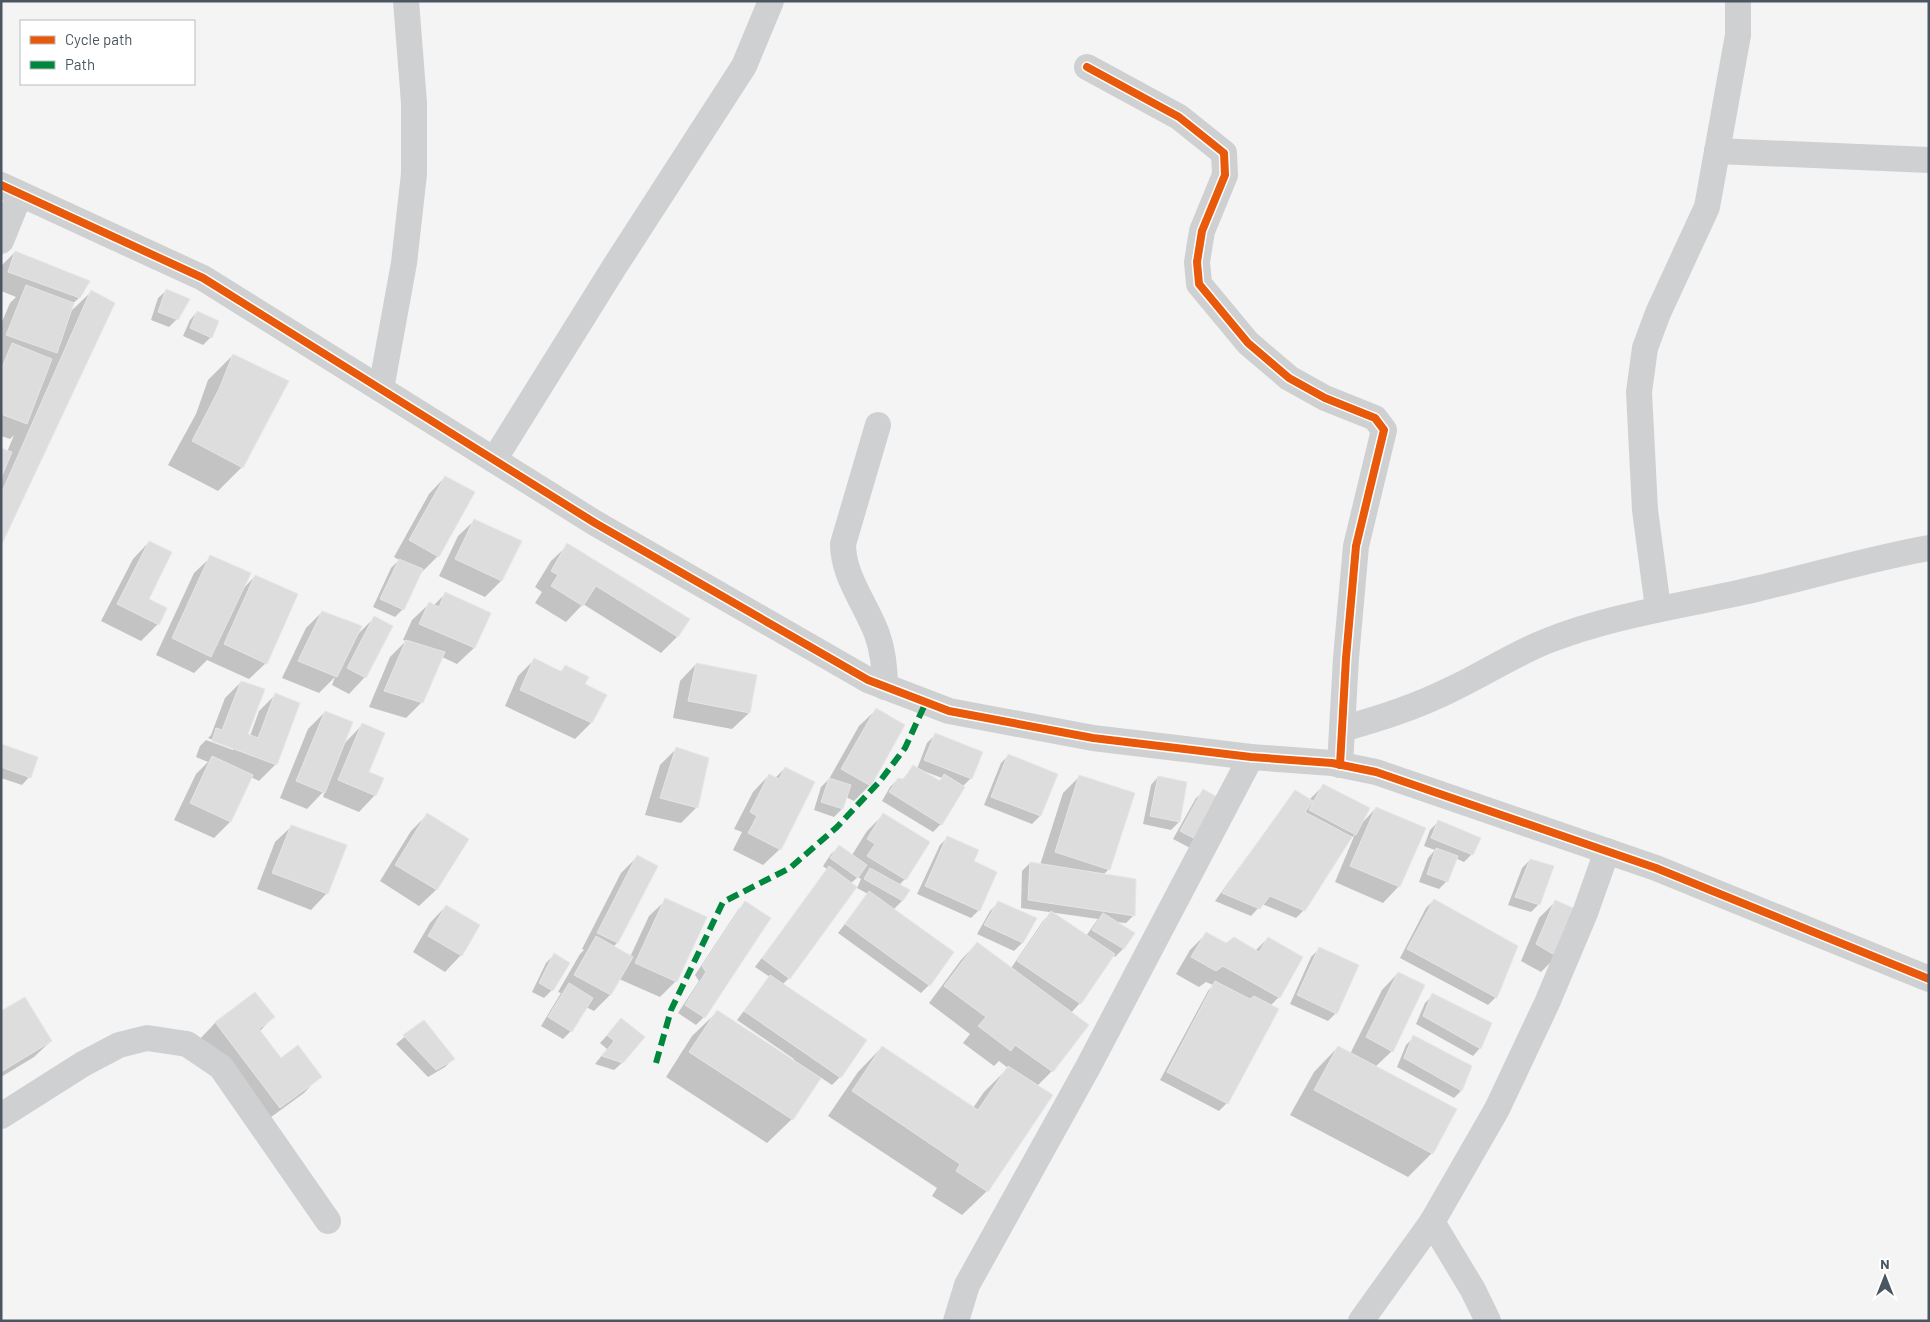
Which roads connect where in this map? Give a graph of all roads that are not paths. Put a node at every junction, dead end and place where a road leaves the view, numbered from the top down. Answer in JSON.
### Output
{"nodes":[{"id":1,"x":406,"y":1,"type":"edge"},
{"id":2,"x":771,"y":1,"type":"edge"},
{"id":3,"x":1738,"y":1,"type":"edge"},
{"id":4,"x":1087,"y":67,"type":"dead end"},
{"id":5,"x":1717,"y":150,"type":"junction"},
{"id":6,"x":1929,"y":160,"type":"edge"},
{"id":7,"x":10,"y":189,"type":"edge"},
{"id":8,"x":1,"y":241,"type":"edge"},
{"id":9,"x":381,"y":389,"type":"junction"},
{"id":10,"x":878,"y":425,"type":"dead end"},
{"id":11,"x":494,"y":460,"type":"junction"},
{"id":12,"x":1929,"y":548,"type":"edge"},
{"id":13,"x":1658,"y":608,"type":"junction"},
{"id":14,"x":885,"y":687,"type":"junction"},
{"id":15,"x":1342,"y":729,"type":"junction"},
{"id":16,"x":1251,"y":757,"type":"junction"},
{"id":17,"x":1340,"y":765,"type":"junction"},
{"id":18,"x":1607,"y":851,"type":"junction"},
{"id":19,"x":1929,"y":979,"type":"edge"},
{"id":20,"x":1,"y":1116,"type":"edge"},
{"id":21,"x":328,"y":1221,"type":"dead end"},
{"id":22,"x":1432,"y":1222,"type":"junction"},
{"id":23,"x":956,"y":1321,"type":"edge"},
{"id":24,"x":1360,"y":1321,"type":"edge"},
{"id":25,"x":1488,"y":1321,"type":"edge"}],
"edges":[{"from":1,"to":9,"type":"street"},
{"from":2,"to":11,"type":"street"},
{"from":3,"to":5,"type":"street"},
{"from":4,"to":15,"type":"street"},
{"from":5,"to":6,"type":"street"},
{"from":5,"to":13,"type":"street"},
{"from":7,"to":8,"type":"street"},
{"from":7,"to":9,"type":"street"},
{"from":9,"to":11,"type":"street"},
{"from":10,"to":14,"type":"street"},
{"from":11,"to":14,"type":"street"},
{"from":12,"to":13,"type":"street"},
{"from":13,"to":15,"type":"street"},
{"from":14,"to":16,"type":"street"},
{"from":15,"to":17,"type":"street"},
{"from":16,"to":17,"type":"street"},
{"from":16,"to":23,"type":"street"},
{"from":17,"to":18,"type":"street"},
{"from":18,"to":19,"type":"street"},
{"from":18,"to":22,"type":"street"},
{"from":20,"to":21,"type":"street"},
{"from":22,"to":24,"type":"street"},
{"from":22,"to":25,"type":"street"}]}
